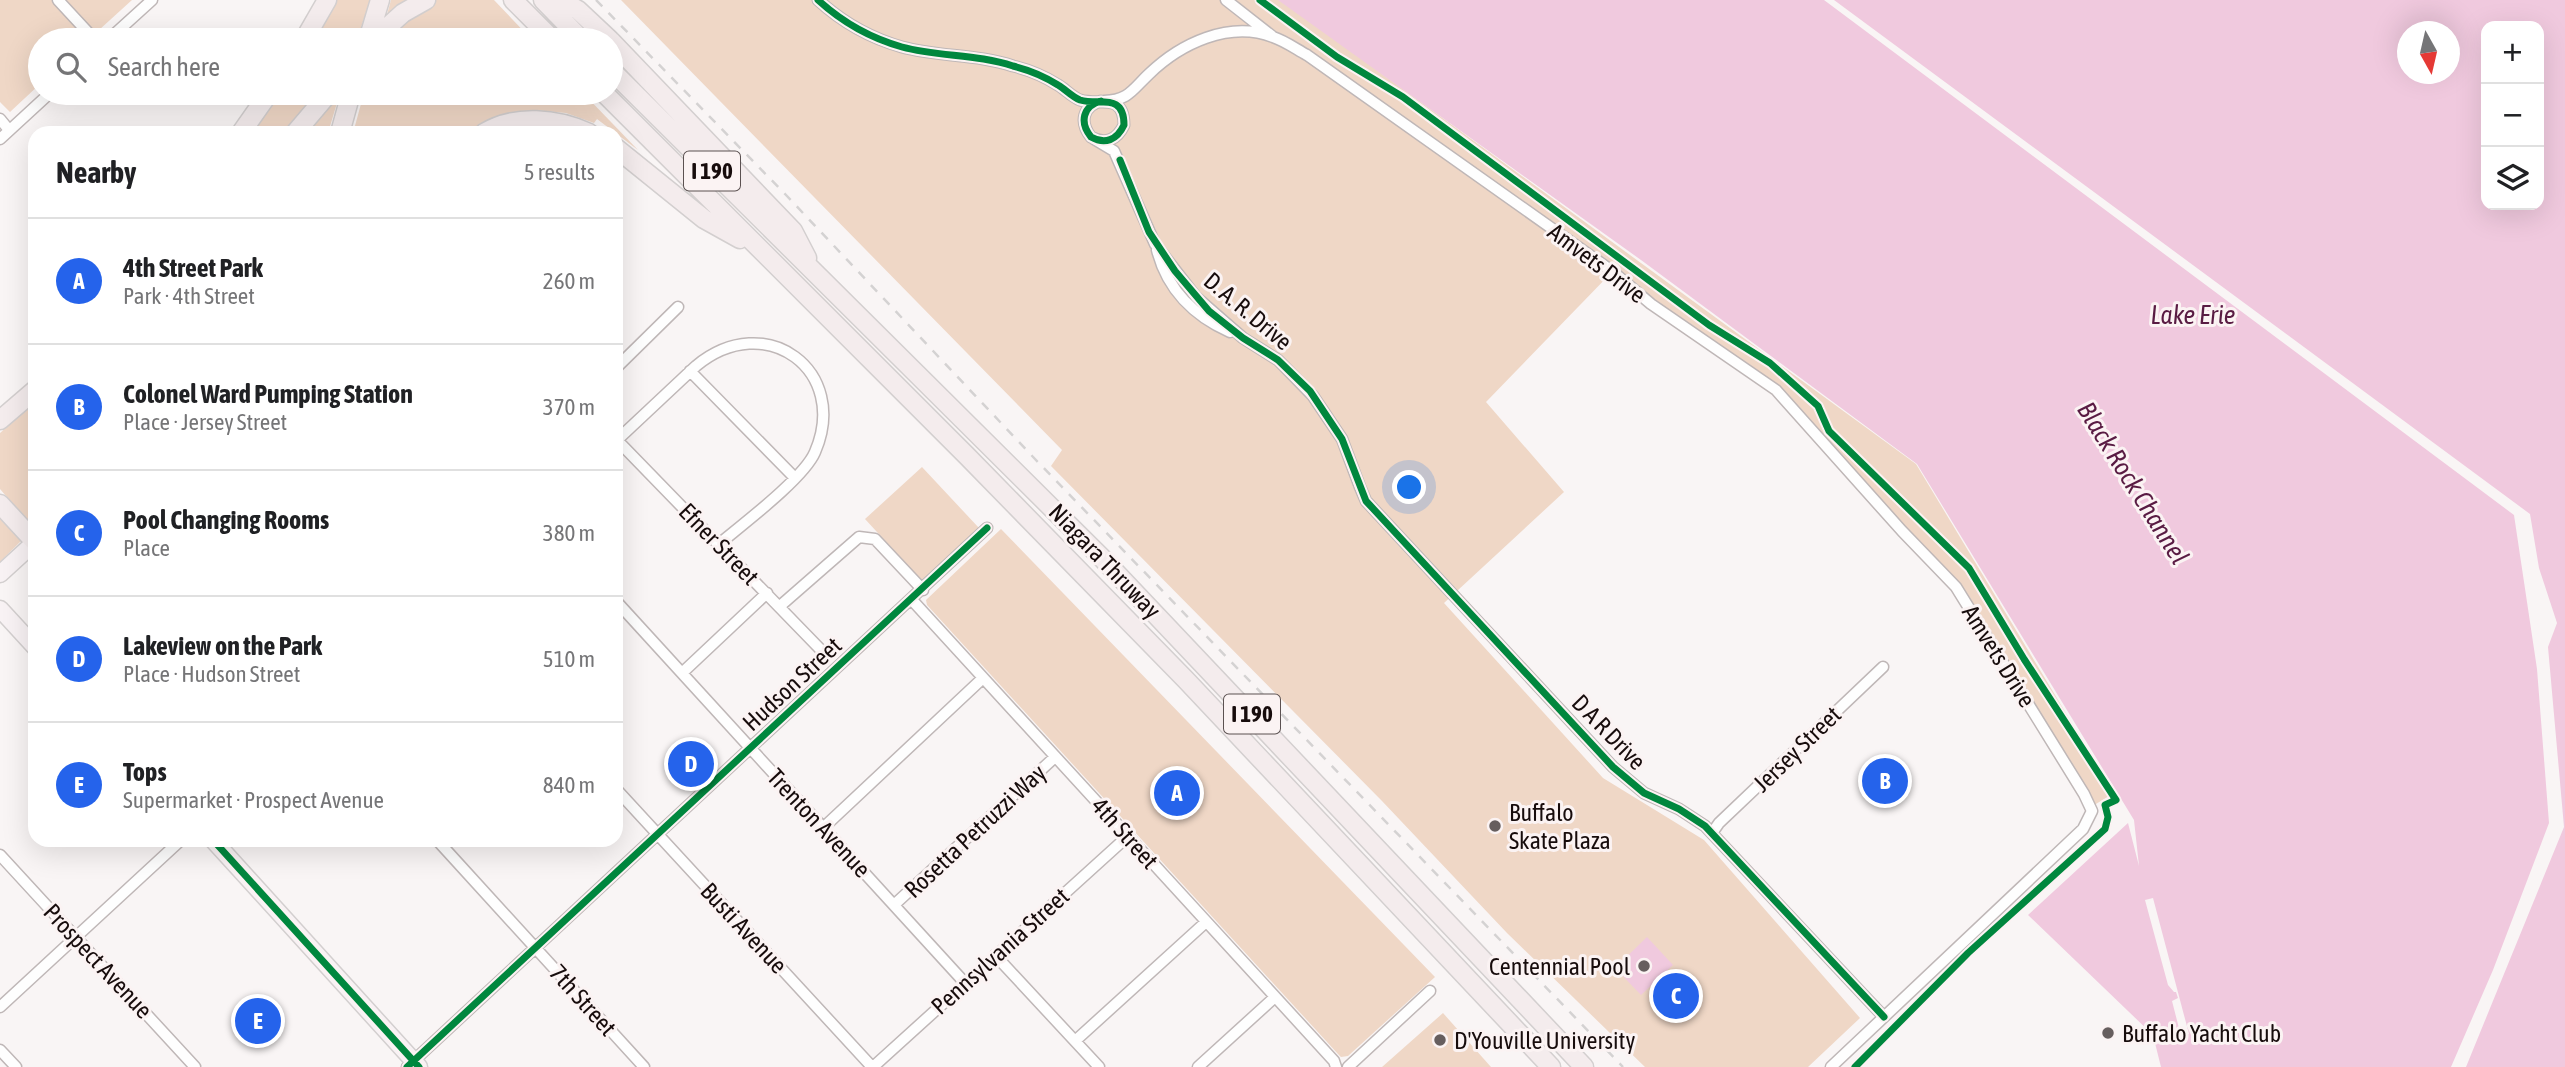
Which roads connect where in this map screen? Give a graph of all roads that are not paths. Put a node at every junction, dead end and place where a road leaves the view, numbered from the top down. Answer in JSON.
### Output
{"nodes":[{"id":1,"x":58,"y":0,"type":"edge"},
{"id":2,"x":152,"y":0,"type":"edge"},
{"id":3,"x":327,"y":0,"type":"edge"},
{"id":4,"x":380,"y":0,"type":"edge"},
{"id":5,"x":426,"y":0,"type":"edge"},
{"id":6,"x":513,"y":0,"type":"edge"},
{"id":7,"x":543,"y":0,"type":"edge"},
{"id":8,"x":560,"y":0,"type":"edge"},
{"id":9,"x":818,"y":0,"type":"edge"},
{"id":10,"x":1226,"y":0,"type":"edge"},
{"id":11,"x":84,"y":28,"type":"edge"},
{"id":12,"x":121,"y":28,"type":"edge"},
{"id":13,"x":311,"y":28,"type":"edge"},
{"id":14,"x":372,"y":28,"type":"edge"},
{"id":15,"x":386,"y":28,"type":"edge"},
{"id":16,"x":541,"y":28,"type":"edge"},
{"id":17,"x":570,"y":28,"type":"edge"},
{"id":18,"x":597,"y":28,"type":"edge"},
{"id":19,"x":1273,"y":36,"type":"junction"},
{"id":20,"x":623,"y":54,"type":"edge"},
{"id":21,"x":623,"y":82,"type":"edge"},
{"id":22,"x":1129,"y":95,"type":"junction"},
{"id":23,"x":1074,"y":96,"type":"junction"},
{"id":24,"x":1102,"y":101,"type":"junction"},
{"id":25,"x":37,"y":105,"type":"edge"},
{"id":26,"x":261,"y":105,"type":"edge"},
{"id":27,"x":319,"y":105,"type":"edge"},
{"id":28,"x":348,"y":105,"type":"edge"},
{"id":29,"x":616,"y":105,"type":"edge"},
{"id":30,"x":0,"y":119,"type":"edge"},
{"id":31,"x":1124,"y":123,"type":"junction"},
{"id":32,"x":1084,"y":124,"type":"junction"},
{"id":33,"x":246,"y":126,"type":"edge"},
{"id":34,"x":301,"y":126,"type":"edge"},
{"id":35,"x":342,"y":126,"type":"edge"},
{"id":36,"x":498,"y":126,"type":"edge"},
{"id":37,"x":568,"y":126,"type":"edge"},
{"id":38,"x":9,"y":130,"type":"junction"},
{"id":39,"x":0,"y":139,"type":"edge"},
{"id":40,"x":1094,"y":139,"type":"junction"},
{"id":41,"x":623,"y":154,"type":"edge"},
{"id":42,"x":1120,"y":160,"type":"junction"},
{"id":43,"x":758,"y":248,"type":"junction"},
{"id":44,"x":814,"y":271,"type":"junction"},
{"id":45,"x":678,"y":307,"type":"dead end"},
{"id":46,"x":623,"y":361,"type":"edge"},
{"id":47,"x":693,"y":368,"type":"junction"},
{"id":48,"x":28,"y":396,"type":"edge"},
{"id":49,"x":0,"y":420,"type":"edge"},
{"id":50,"x":623,"y":433,"type":"edge"},
{"id":51,"x":623,"y":447,"type":"edge"},
{"id":52,"x":795,"y":478,"type":"junction"},
{"id":53,"x":0,"y":504,"type":"edge"},
{"id":54,"x":1379,"y":515,"type":"joint"},
{"id":55,"x":987,"y":528,"type":"dead end"},
{"id":56,"x":28,"y":534,"type":"edge"},
{"id":57,"x":719,"y":544,"type":"junction"},
{"id":58,"x":28,"y":548,"type":"edge"},
{"id":59,"x":0,"y":574,"type":"edge"},
{"id":60,"x":923,"y":590,"type":"junction"},
{"id":61,"x":767,"y":593,"type":"junction"},
{"id":62,"x":912,"y":600,"type":"junction"},
{"id":63,"x":780,"y":606,"type":"junction"},
{"id":64,"x":0,"y":609,"type":"edge"},
{"id":65,"x":623,"y":609,"type":"edge"},
{"id":66,"x":28,"y":639,"type":"edge"},
{"id":67,"x":821,"y":650,"type":"dead end"},
{"id":68,"x":1883,"y":667,"type":"dead end"},
{"id":69,"x":682,"y":673,"type":"junction"},
{"id":70,"x":983,"y":678,"type":"junction"},
{"id":71,"x":750,"y":749,"type":"junction"},
{"id":72,"x":1055,"y":757,"type":"junction"},
{"id":73,"x":623,"y":797,"type":"edge"},
{"id":74,"x":823,"y":828,"type":"junction"},
{"id":75,"x":1712,"y":833,"type":"junction"},
{"id":76,"x":658,"y":836,"type":"junction"},
{"id":77,"x":1128,"y":836,"type":"junction"},
{"id":78,"x":173,"y":847,"type":"edge"},
{"id":79,"x":219,"y":847,"type":"edge"},
{"id":80,"x":444,"y":847,"type":"edge"},
{"id":81,"x":0,"y":855,"type":"edge"},
{"id":82,"x":895,"y":904,"type":"junction"},
{"id":83,"x":1206,"y":922,"type":"junction"},
{"id":84,"x":76,"y":937,"type":"junction"},
{"id":85,"x":537,"y":947,"type":"junction"},
{"id":86,"x":995,"y":955,"type":"junction"},
{"id":87,"x":965,"y":983,"type":"junction"},
{"id":88,"x":1430,"y":991,"type":"dead end"},
{"id":89,"x":1275,"y":997,"type":"junction"},
{"id":90,"x":0,"y":1007,"type":"edge"},
{"id":91,"x":1884,"y":1017,"type":"junction"},
{"id":92,"x":1075,"y":1041,"type":"junction"},
{"id":93,"x":0,"y":1050,"type":"edge"},
{"id":94,"x":413,"y":1065,"type":"edge"},
{"id":95,"x":16,"y":1067,"type":"edge"},
{"id":96,"x":195,"y":1067,"type":"edge"},
{"id":97,"x":644,"y":1067,"type":"edge"},
{"id":98,"x":873,"y":1067,"type":"edge"},
{"id":99,"x":1099,"y":1067,"type":"edge"},
{"id":100,"x":1198,"y":1067,"type":"edge"},
{"id":101,"x":1336,"y":1067,"type":"edge"},
{"id":102,"x":1348,"y":1067,"type":"edge"},
{"id":103,"x":1551,"y":1067,"type":"edge"},
{"id":104,"x":1584,"y":1067,"type":"edge"},
{"id":105,"x":1831,"y":1067,"type":"edge"}],
"edges":[{"from":1,"to":11,"type":"street"},
{"from":2,"to":12,"type":"street"},
{"from":3,"to":13,"type":"highway"},
{"from":4,"to":14,"type":"highway"},
{"from":5,"to":15,"type":"highway"},
{"from":6,"to":16,"type":"highway"},
{"from":7,"to":17,"type":"highway"},
{"from":8,"to":18,"type":"highway"},
{"from":9,"to":23,"type":"street"},
{"from":10,"to":19,"type":"street"},
{"from":19,"to":22,"type":"street","name":"Amvets Drive"},
{"from":19,"to":91,"type":"street","name":"Amvets Drive"},
{"from":20,"to":44,"type":"highway"},
{"from":21,"to":44,"type":"highway","name":"Niagara Thruway","number":"I 190"},
{"from":22,"to":24,"type":"street"},
{"from":22,"to":31,"type":"street","name":"D. A. R. Drive"},
{"from":23,"to":24,"type":"street"},
{"from":23,"to":32,"type":"street"},
{"from":24,"to":31,"type":"street"},
{"from":24,"to":32,"type":"street"},
{"from":25,"to":38,"type":"street"},
{"from":26,"to":33,"type":"highway"},
{"from":27,"to":34,"type":"highway"},
{"from":28,"to":35,"type":"highway"},
{"from":29,"to":43,"type":"highway","name":"Niagara Thruway","number":"I 190"},
{"from":30,"to":38,"type":"street"},
{"from":31,"to":40,"type":"street"},
{"from":31,"to":42,"type":"street","name":"D. A. R. Drive"},
{"from":32,"to":40,"type":"street"},
{"from":36,"to":37,"type":"highway"},
{"from":38,"to":39,"type":"street"},
{"from":40,"to":42,"type":"street","name":"D. A. R. Drive"},
{"from":41,"to":43,"type":"highway"},
{"from":42,"to":54,"type":"street","name":"D. A. R. Drive"},
{"from":43,"to":103,"type":"highway","name":"Niagara Thruway","number":"I 190"},
{"from":44,"to":104,"type":"highway","name":"Niagara Thruway","number":"I 190"},
{"from":45,"to":46,"type":"street"},
{"from":47,"to":50,"type":"street"},
{"from":47,"to":52,"type":"street"},
{"from":47,"to":52,"type":"street"},
{"from":48,"to":49,"type":"highway"},
{"from":51,"to":57,"type":"street","name":"Efner Street"},
{"from":52,"to":57,"type":"street"},
{"from":53,"to":56,"type":"highway"},
{"from":54,"to":75,"type":"street","name":"D A R Drive"},
{"from":55,"to":60,"type":"street","name":"Hudson Street"},
{"from":57,"to":61,"type":"street","name":"Efner Street"},
{"from":58,"to":59,"type":"main road"},
{"from":60,"to":62,"type":"street","name":"Hudson Street"},
{"from":60,"to":63,"type":"street"},
{"from":61,"to":63,"type":"street","name":"Efner Street"},
{"from":61,"to":69,"type":"street"},
{"from":62,"to":70,"type":"street","name":"4th Street"},
{"from":62,"to":71,"type":"street","name":"Hudson Street"},
{"from":63,"to":67,"type":"street","name":"Efner Street"},
{"from":64,"to":66,"type":"main road"},
{"from":65,"to":69,"type":"street","name":"Trenton Avenue"},
{"from":68,"to":75,"type":"street","name":"Jersey Street"},
{"from":69,"to":71,"type":"street","name":"Trenton Avenue"},
{"from":70,"to":72,"type":"street","name":"4th Street"},
{"from":70,"to":74,"type":"street"},
{"from":71,"to":74,"type":"street","name":"Trenton Avenue"},
{"from":71,"to":76,"type":"street","name":"Hudson Street"},
{"from":72,"to":77,"type":"street","name":"4th Street"},
{"from":72,"to":82,"type":"street","name":"Rosetta Petruzzi Way"},
{"from":73,"to":76,"type":"street","name":"Busti Avenue"},
{"from":74,"to":82,"type":"street","name":"Trenton Avenue"},
{"from":75,"to":91,"type":"street","name":"D A R Drive"},
{"from":76,"to":85,"type":"street","name":"Hudson Street"},
{"from":76,"to":98,"type":"street","name":"Busti Avenue"},
{"from":77,"to":83,"type":"street","name":"4th Street"},
{"from":77,"to":86,"type":"street","name":"Pennsylvania Street"},
{"from":78,"to":84,"type":"street"},
{"from":79,"to":94,"type":"main road"},
{"from":80,"to":85,"type":"street","name":"7th Street"},
{"from":81,"to":84,"type":"street","name":"Prospect Avenue"},
{"from":82,"to":87,"type":"street","name":"Trenton Avenue"},
{"from":83,"to":89,"type":"street","name":"4th Street"},
{"from":83,"to":92,"type":"street"},
{"from":84,"to":90,"type":"street"},
{"from":84,"to":96,"type":"street","name":"Prospect Avenue"},
{"from":85,"to":94,"type":"street","name":"Hudson Street"},
{"from":85,"to":97,"type":"street","name":"7th Street"},
{"from":86,"to":87,"type":"street","name":"Pennsylvania Street"},
{"from":86,"to":92,"type":"street"},
{"from":87,"to":98,"type":"street","name":"Pennsylvania Street"},
{"from":88,"to":102,"type":"street"},
{"from":89,"to":100,"type":"street"},
{"from":89,"to":101,"type":"street","name":"4th Street"},
{"from":91,"to":105,"type":"street"},
{"from":92,"to":99,"type":"street"},
{"from":93,"to":95,"type":"street"}]}
